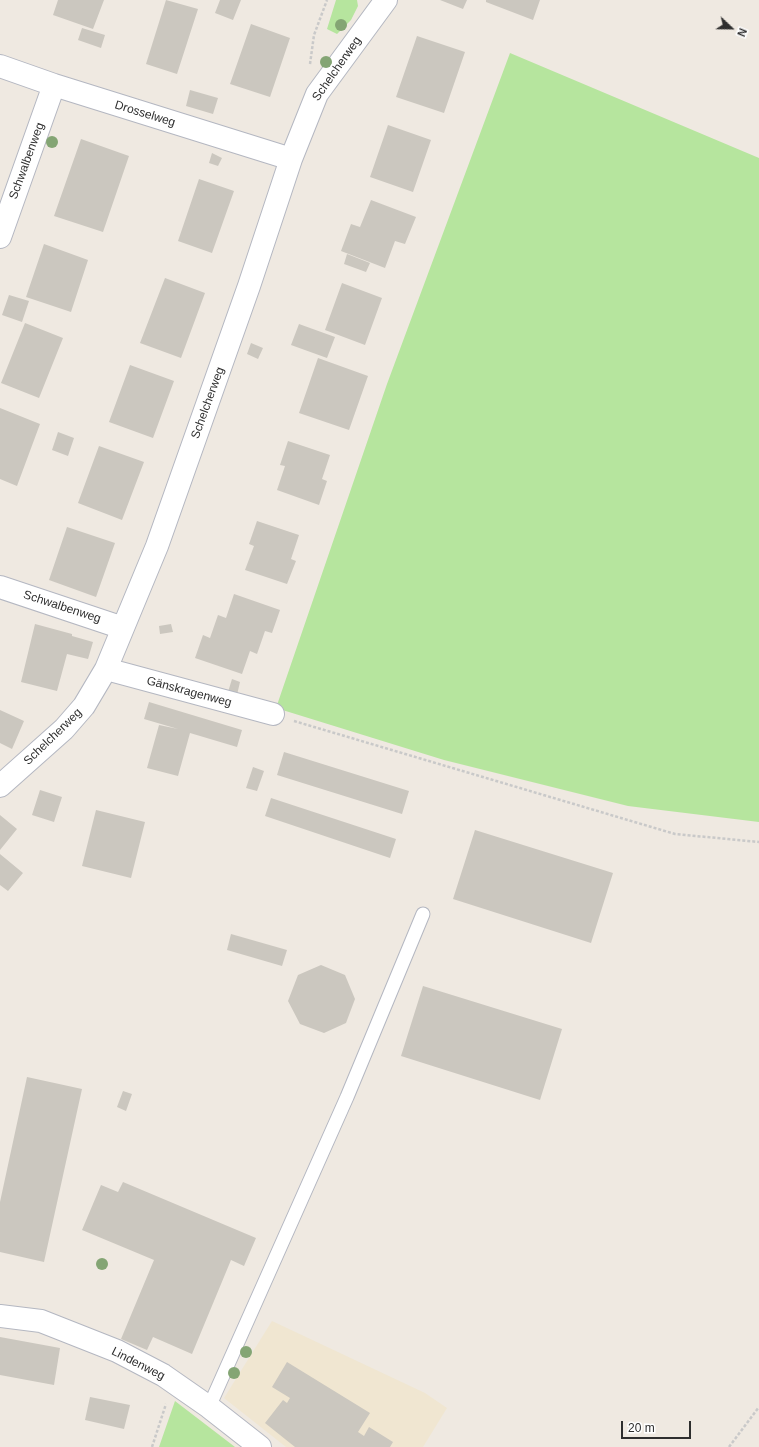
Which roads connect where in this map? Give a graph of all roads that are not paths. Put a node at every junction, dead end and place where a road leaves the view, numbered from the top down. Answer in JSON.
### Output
{"nodes":[{"id":1,"x":386,"y":0,"type":"edge"},
{"id":2,"x":0,"y":66,"type":"edge"},
{"id":3,"x":54,"y":85,"type":"junction"},
{"id":4,"x":290,"y":159,"type":"junction"},
{"id":5,"x":0,"y":237,"type":"edge"},
{"id":6,"x":0,"y":587,"type":"edge"},
{"id":7,"x":124,"y":628,"type":"junction"},
{"id":8,"x":106,"y":669,"type":"junction"},
{"id":9,"x":272,"y":714,"type":"road end"},
{"id":10,"x":0,"y":786,"type":"edge"},
{"id":11,"x":423,"y":914,"type":"dead end"},
{"id":12,"x":0,"y":1316,"type":"edge"},
{"id":13,"x":209,"y":1407,"type":"junction"},
{"id":14,"x":260,"y":1447,"type":"edge"}],
"edges":[{"from":1,"to":4,"type":"street","name":"Schelcherweg"},
{"from":2,"to":3,"type":"street","name":"Drosselweg"},
{"from":3,"to":4,"type":"street","name":"Drosselweg"},
{"from":3,"to":5,"type":"street","name":"Schwalbenweg"},
{"from":4,"to":7,"type":"street","name":"Schelcherweg"},
{"from":6,"to":7,"type":"street","name":"Schwalbenweg"},
{"from":7,"to":8,"type":"street","name":"Schelcherweg"},
{"from":8,"to":9,"type":"street","name":"Gänskragenweg"},
{"from":8,"to":10,"type":"street","name":"Schelcherweg"},
{"from":11,"to":13,"type":"lane"},
{"from":12,"to":13,"type":"street","name":"Lindenweg"},
{"from":13,"to":14,"type":"street","name":"Lindenweg"}]}
